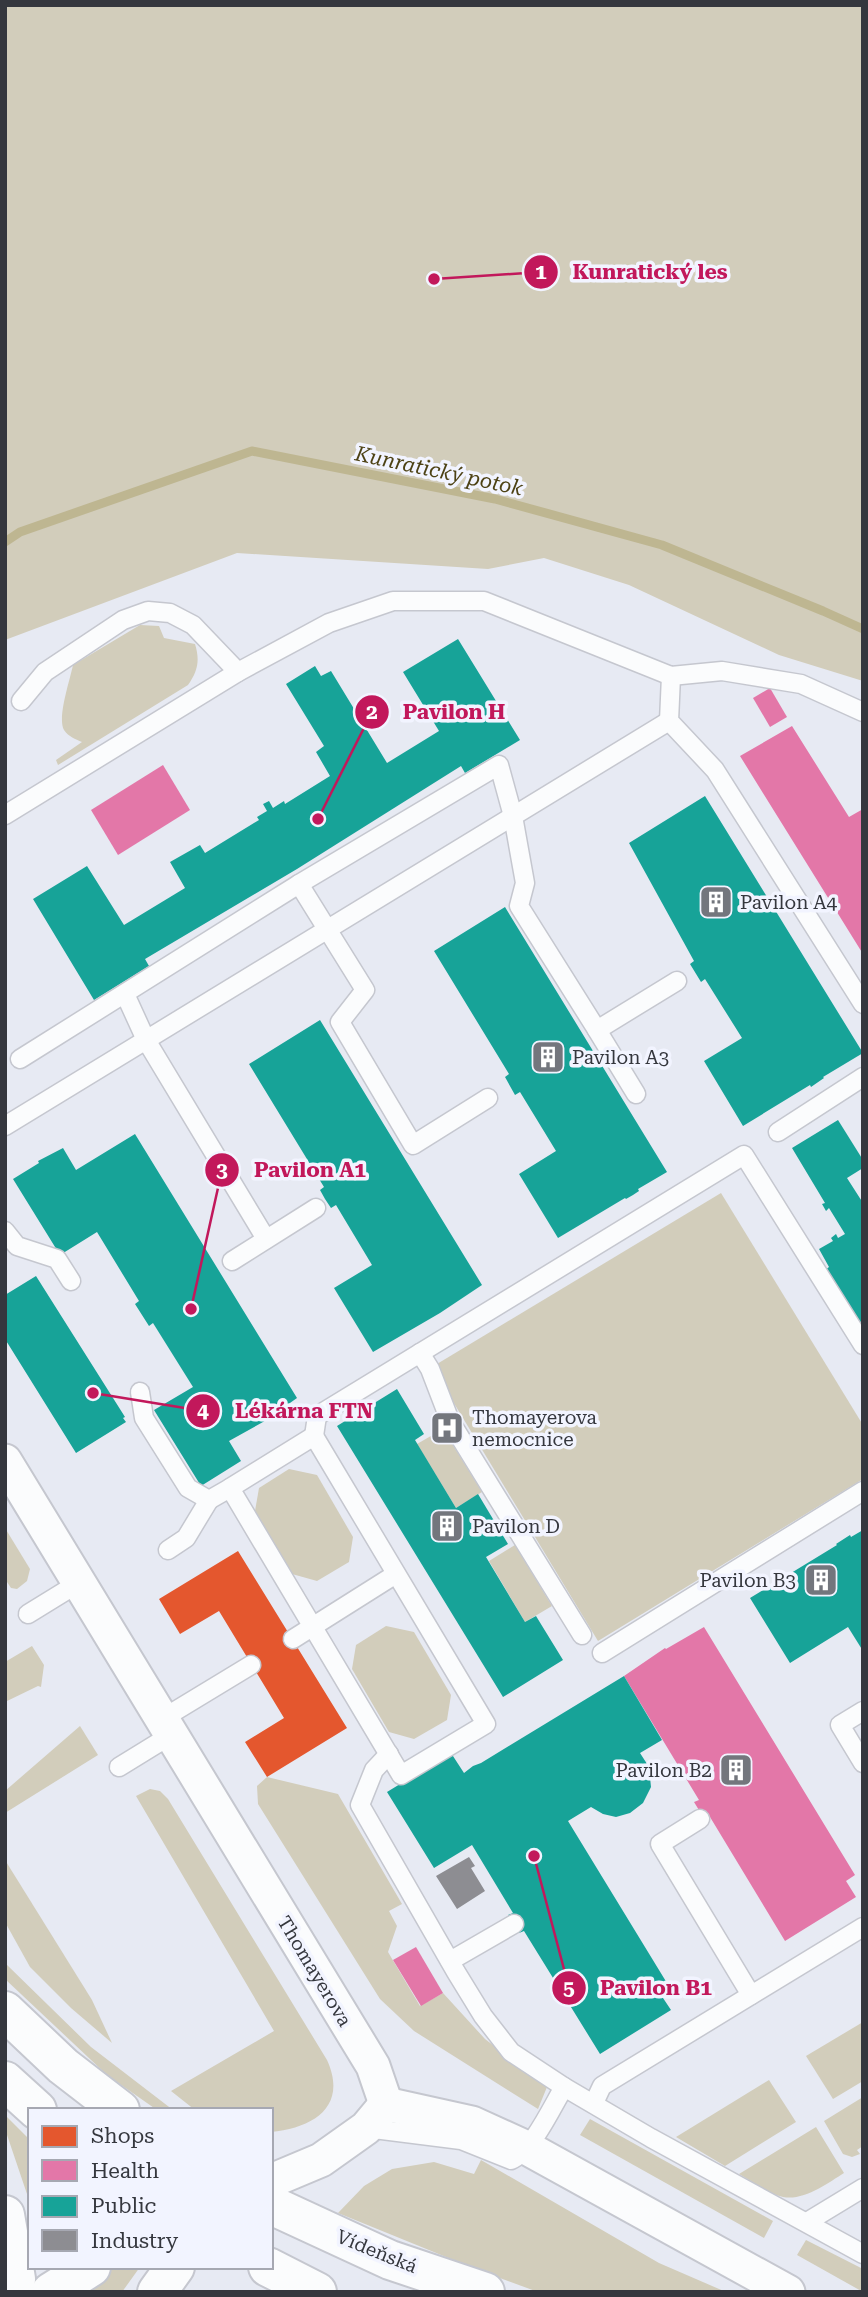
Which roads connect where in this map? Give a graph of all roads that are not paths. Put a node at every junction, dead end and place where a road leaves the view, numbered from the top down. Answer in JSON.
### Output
{"nodes":[{"id":1,"x":238,"y":672,"type":"junction"},
{"id":2,"x":671,"y":676,"type":"junction"},
{"id":3,"x":21,"y":701,"type":"dead end"},
{"id":4,"x":863,"y":712,"type":"edge"},
{"id":5,"x":669,"y":721,"type":"junction"},
{"id":6,"x":5,"y":815,"type":"edge"},
{"id":7,"x":513,"y":816,"type":"junction"},
{"id":8,"x":299,"y":884,"type":"junction"},
{"id":9,"x":327,"y":929,"type":"junction"},
{"id":10,"x":677,"y":981,"type":"dead end"},
{"id":11,"x":125,"y":995,"type":"junction"},
{"id":12,"x":863,"y":1004,"type":"edge"},
{"id":13,"x":597,"y":1030,"type":"junction"},
{"id":14,"x":146,"y":1040,"type":"junction"},
{"id":15,"x":20,"y":1059,"type":"dead end"},
{"id":16,"x":863,"y":1077,"type":"edge"},
{"id":17,"x":636,"y":1094,"type":"dead end"},
{"id":18,"x":488,"y":1098,"type":"dead end"},
{"id":19,"x":5,"y":1126,"type":"edge"},
{"id":20,"x":778,"y":1132,"type":"dead end"},
{"id":21,"x":316,"y":1208,"type":"dead end"},
{"id":22,"x":5,"y":1231,"type":"edge"},
{"id":23,"x":267,"y":1240,"type":"junction"},
{"id":24,"x":232,"y":1261,"type":"dead end"},
{"id":25,"x":71,"y":1280,"type":"dead end"},
{"id":26,"x":863,"y":1345,"type":"edge"},
{"id":27,"x":420,"y":1353,"type":"junction"},
{"id":28,"x":140,"y":1392,"type":"dead end"},
{"id":29,"x":314,"y":1436,"type":"junction"},
{"id":30,"x":5,"y":1461,"type":"edge"},
{"id":31,"x":230,"y":1488,"type":"junction"},
{"id":32,"x":863,"y":1491,"type":"edge"},
{"id":33,"x":209,"y":1500,"type":"junction"},
{"id":34,"x":168,"y":1550,"type":"dead end"},
{"id":35,"x":396,"y":1574,"type":"junction"},
{"id":36,"x":80,"y":1582,"type":"junction"},
{"id":37,"x":28,"y":1614,"type":"dead end"},
{"id":38,"x":313,"y":1626,"type":"junction"},
{"id":39,"x":582,"y":1636,"type":"dead end"},
{"id":40,"x":293,"y":1639,"type":"dead end"},
{"id":41,"x":602,"y":1653,"type":"dead end"},
{"id":42,"x":251,"y":1665,"type":"dead end"},
{"id":43,"x":863,"y":1711,"type":"edge"},
{"id":44,"x":166,"y":1727,"type":"junction"},
{"id":45,"x":389,"y":1754,"type":"junction"},
{"id":46,"x":863,"y":1763,"type":"edge"},
{"id":47,"x":120,"y":1767,"type":"dead end"},
{"id":48,"x":700,"y":1819,"type":"dead end"},
{"id":49,"x":514,"y":1924,"type":"dead end"},
{"id":50,"x":863,"y":1927,"type":"edge"},
{"id":51,"x":450,"y":1961,"type":"junction"},
{"id":52,"x":751,"y":1995,"type":"junction"},
{"id":53,"x":5,"y":2011,"type":"edge"},
{"id":54,"x":5,"y":2081,"type":"edge"},
{"id":55,"x":565,"y":2087,"type":"junction"},
{"id":56,"x":594,"y":2103,"type":"junction"},
{"id":57,"x":35,"y":2108,"type":"edge"},
{"id":58,"x":117,"y":2108,"type":"edge"},
{"id":59,"x":376,"y":2116,"type":"junction"},
{"id":60,"x":527,"y":2148,"type":"junction"},
{"id":61,"x":273,"y":2180,"type":"edge"},
{"id":62,"x":863,"y":2188,"type":"edge"},
{"id":63,"x":273,"y":2205,"type":"edge"},
{"id":64,"x":5,"y":2215,"type":"edge"},
{"id":65,"x":807,"y":2222,"type":"junction"},
{"id":66,"x":863,"y":2254,"type":"edge"},
{"id":67,"x":88,"y":2269,"type":"edge"},
{"id":68,"x":174,"y":2269,"type":"edge"},
{"id":69,"x":272,"y":2269,"type":"edge"},
{"id":70,"x":15,"y":2292,"type":"edge"},
{"id":71,"x":51,"y":2292,"type":"edge"},
{"id":72,"x":157,"y":2292,"type":"edge"},
{"id":73,"x":317,"y":2292,"type":"edge"},
{"id":74,"x":485,"y":2292,"type":"edge"},
{"id":75,"x":788,"y":2292,"type":"edge"}],
"edges":[{"from":1,"to":2,"type":"lane"},
{"from":1,"to":3,"type":"lane"},
{"from":1,"to":6,"type":"lane"},
{"from":2,"to":4,"type":"lane"},
{"from":2,"to":5,"type":"lane"},
{"from":5,"to":7,"type":"lane"},
{"from":5,"to":12,"type":"lane"},
{"from":7,"to":8,"type":"lane"},
{"from":7,"to":9,"type":"lane"},
{"from":7,"to":13,"type":"lane"},
{"from":8,"to":9,"type":"lane"},
{"from":8,"to":11,"type":"lane"},
{"from":9,"to":14,"type":"lane"},
{"from":9,"to":18,"type":"lane"},
{"from":10,"to":13,"type":"lane"},
{"from":11,"to":14,"type":"lane"},
{"from":11,"to":15,"type":"lane"},
{"from":13,"to":17,"type":"lane"},
{"from":14,"to":19,"type":"lane"},
{"from":14,"to":23,"type":"lane"},
{"from":16,"to":20,"type":"lane"},
{"from":21,"to":23,"type":"lane"},
{"from":22,"to":25,"type":"lane"},
{"from":23,"to":24,"type":"lane"},
{"from":26,"to":27,"type":"lane"},
{"from":27,"to":29,"type":"lane"},
{"from":27,"to":39,"type":"lane"},
{"from":28,"to":33,"type":"lane"},
{"from":29,"to":31,"type":"lane"},
{"from":29,"to":35,"type":"lane"},
{"from":30,"to":36,"type":"street","name":"Thomayerova"},
{"from":31,"to":33,"type":"lane"},
{"from":31,"to":38,"type":"lane"},
{"from":32,"to":41,"type":"lane"},
{"from":33,"to":34,"type":"lane"},
{"from":35,"to":38,"type":"lane"},
{"from":35,"to":45,"type":"lane"},
{"from":36,"to":37,"type":"lane"},
{"from":36,"to":44,"type":"street","name":"Thomayerova"},
{"from":38,"to":40,"type":"lane"},
{"from":38,"to":45,"type":"lane"},
{"from":42,"to":44,"type":"lane"},
{"from":43,"to":46,"type":"lane"},
{"from":44,"to":47,"type":"lane"},
{"from":44,"to":59,"type":"street","name":"Thomayerova"},
{"from":45,"to":51,"type":"lane"},
{"from":48,"to":52,"type":"lane"},
{"from":49,"to":51,"type":"lane"},
{"from":50,"to":52,"type":"lane"},
{"from":51,"to":55,"type":"lane"},
{"from":52,"to":56,"type":"lane"},
{"from":53,"to":58,"type":"main road"},
{"from":54,"to":57,"type":"main road"},
{"from":55,"to":56,"type":"lane"},
{"from":55,"to":60,"type":"lane"},
{"from":56,"to":65,"type":"lane"},
{"from":59,"to":60,"type":"street"},
{"from":59,"to":61,"type":"street"},
{"from":60,"to":75,"type":"street"},
{"from":62,"to":65,"type":"lane"},
{"from":63,"to":74,"type":"main road","name":"Vídeňská"},
{"from":64,"to":70,"type":"main road"},
{"from":65,"to":66,"type":"lane"},
{"from":67,"to":71,"type":"main road"},
{"from":68,"to":72,"type":"main road"},
{"from":69,"to":73,"type":"main road"}]}
